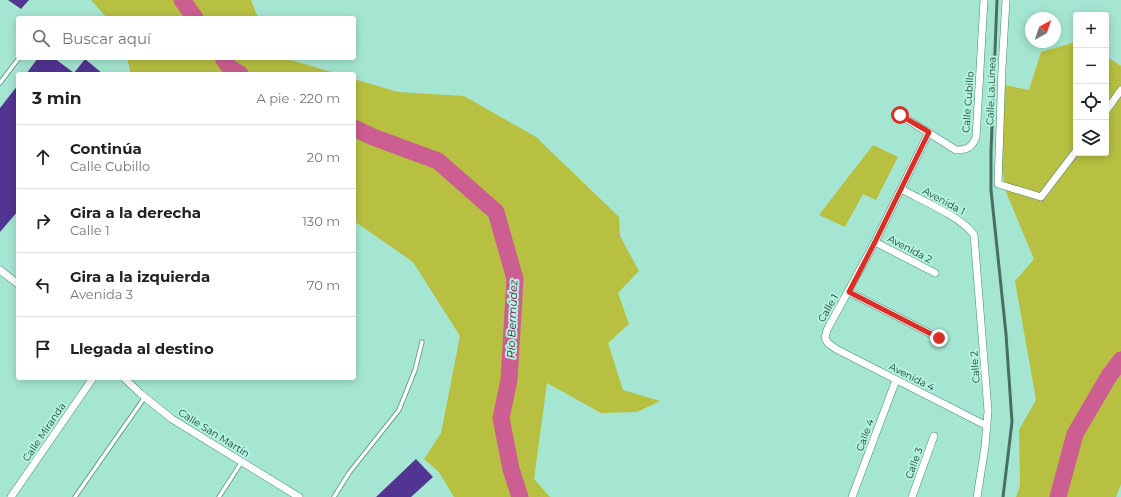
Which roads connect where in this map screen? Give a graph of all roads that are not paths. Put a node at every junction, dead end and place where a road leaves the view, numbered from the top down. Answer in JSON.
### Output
{"nodes":[{"id":1,"x":984,"y":0,"type":"edge"},
{"id":2,"x":1006,"y":0,"type":"edge"},
{"id":3,"x":17,"y":60,"type":"edge"},
{"id":4,"x":0,"y":83,"type":"edge"},
{"id":5,"x":1121,"y":90,"type":"edge"},
{"id":6,"x":1109,"y":106,"type":"edge"},
{"id":7,"x":900,"y":115,"type":"dead end"},
{"id":8,"x":929,"y":132,"type":"junction"},
{"id":9,"x":1073,"y":155,"type":"edge"},
{"id":10,"x":901,"y":189,"type":"junction"},
{"id":11,"x":974,"y":235,"type":"joint"},
{"id":12,"x":875,"y":242,"type":"junction"},
{"id":13,"x":0,"y":270,"type":"edge"},
{"id":14,"x":935,"y":273,"type":"dead end"},
{"id":15,"x":16,"y":282,"type":"edge"},
{"id":16,"x":849,"y":292,"type":"junction"},
{"id":17,"x":939,"y":338,"type":"dead end"},
{"id":18,"x":422,"y":342,"type":"dead end"},
{"id":19,"x":828,"y":344,"type":"joint"},
{"id":20,"x":92,"y":380,"type":"edge"},
{"id":21,"x":126,"y":380,"type":"edge"},
{"id":22,"x":896,"y":380,"type":"junction"},
{"id":23,"x":146,"y":397,"type":"junction"},
{"id":24,"x":987,"y":426,"type":"junction"},
{"id":25,"x":934,"y":436,"type":"dead end"},
{"id":26,"x":241,"y":462,"type":"junction"},
{"id":27,"x":11,"y":497,"type":"edge"},
{"id":28,"x":75,"y":497,"type":"edge"},
{"id":29,"x":219,"y":497,"type":"edge"},
{"id":30,"x":299,"y":497,"type":"edge"},
{"id":31,"x":334,"y":497,"type":"edge"},
{"id":32,"x":852,"y":497,"type":"edge"},
{"id":33,"x":912,"y":497,"type":"edge"},
{"id":34,"x":977,"y":497,"type":"edge"}],
"edges":[{"from":1,"to":8,"type":"street","name":"Calle Cubillo"},
{"from":2,"to":9,"type":"street","name":"Calle La Línea"},
{"from":3,"to":4,"type":"lane"},
{"from":5,"to":6,"type":"street"},
{"from":7,"to":8,"type":"street","name":"Calle Cubillo"},
{"from":8,"to":10,"type":"street","name":"Calle 1"},
{"from":10,"to":11,"type":"street","name":"Avenida 1"},
{"from":10,"to":12,"type":"street","name":"Calle 1"},
{"from":11,"to":24,"type":"street","name":"Calle 2"},
{"from":12,"to":14,"type":"street","name":"Avenida 2"},
{"from":12,"to":16,"type":"street","name":"Calle 1"},
{"from":13,"to":15,"type":"street"},
{"from":16,"to":17,"type":"street"},
{"from":16,"to":19,"type":"street","name":"Calle 1"},
{"from":18,"to":31,"type":"lane"},
{"from":19,"to":22,"type":"street","name":"Avenida 4"},
{"from":20,"to":27,"type":"street","name":"Calle Miranda"},
{"from":21,"to":23,"type":"street","name":"Calle San Martín"},
{"from":22,"to":24,"type":"street","name":"Avenida 4"},
{"from":22,"to":32,"type":"street","name":"Calle 4"},
{"from":23,"to":26,"type":"street","name":"Calle San Martín"},
{"from":23,"to":28,"type":"lane"},
{"from":24,"to":34,"type":"street","name":"Calle 2"},
{"from":25,"to":33,"type":"street","name":"Calle 3"},
{"from":26,"to":29,"type":"lane"},
{"from":26,"to":30,"type":"street","name":"Calle San Martín"}]}
